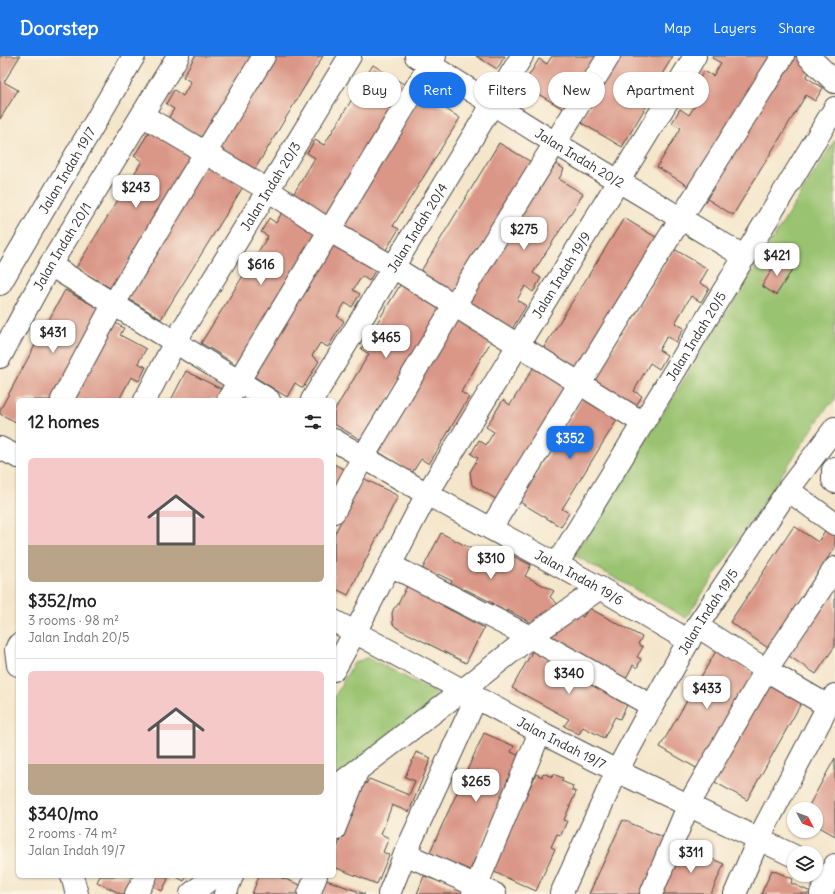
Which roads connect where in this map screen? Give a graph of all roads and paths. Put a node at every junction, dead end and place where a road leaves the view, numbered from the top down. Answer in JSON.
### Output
{"nodes":[{"id":1,"x":134,"y":56,"type":"edge"},
{"id":2,"x":178,"y":56,"type":"edge"},
{"id":3,"x":264,"y":56,"type":"edge"},
{"id":4,"x":350,"y":56,"type":"edge"},
{"id":5,"x":522,"y":56,"type":"edge"},
{"id":6,"x":609,"y":56,"type":"edge"},
{"id":7,"x":695,"y":56,"type":"edge"},
{"id":8,"x":783,"y":56,"type":"edge"},
{"id":9,"x":808,"y":56,"type":"edge"},
{"id":10,"x":427,"y":59,"type":"edge"},
{"id":11,"x":512,"y":72,"type":"edge"},
{"id":12,"x":835,"y":82,"type":"edge"},
{"id":13,"x":474,"y":91,"type":"edge"},
{"id":14,"x":491,"y":108,"type":"edge"},
{"id":15,"x":499,"y":108,"type":"edge"},
{"id":16,"x":835,"y":108,"type":"edge"},
{"id":17,"x":142,"y":115,"type":"junction"},
{"id":18,"x":555,"y":143,"type":"junction"},
{"id":19,"x":205,"y":153,"type":"junction"},
{"id":20,"x":618,"y":180,"type":"junction"},
{"id":21,"x":268,"y":190,"type":"junction"},
{"id":22,"x":681,"y":218,"type":"junction"},
{"id":23,"x":330,"y":231,"type":"junction"},
{"id":24,"x":745,"y":257,"type":"junction"},
{"id":25,"x":50,"y":265,"type":"junction"},
{"id":26,"x":393,"y":267,"type":"junction"},
{"id":27,"x":0,"y":284,"type":"edge"},
{"id":28,"x":113,"y":305,"type":"junction"},
{"id":29,"x":454,"y":306,"type":"junction"},
{"id":30,"x":175,"y":342,"type":"junction"},
{"id":31,"x":518,"y":345,"type":"junction"},
{"id":32,"x":0,"y":357,"type":"edge"},
{"id":33,"x":579,"y":383,"type":"junction"},
{"id":34,"x":233,"y":391,"type":"edge"},
{"id":35,"x":63,"y":398,"type":"edge"},
{"id":36,"x":146,"y":398,"type":"edge"},
{"id":37,"x":260,"y":398,"type":"edge"},
{"id":38,"x":313,"y":398,"type":"edge"},
{"id":39,"x":643,"y":423,"type":"junction"},
{"id":40,"x":835,"y":428,"type":"edge"},
{"id":41,"x":336,"y":441,"type":"edge"},
{"id":42,"x":0,"y":448,"type":"edge"},
{"id":43,"x":16,"y":456,"type":"edge"},
{"id":44,"x":363,"y":457,"type":"junction"},
{"id":45,"x":835,"y":468,"type":"edge"},
{"id":46,"x":835,"y":482,"type":"edge"},
{"id":47,"x":788,"y":490,"type":"junction"},
{"id":48,"x":427,"y":494,"type":"junction"},
{"id":49,"x":336,"y":508,"type":"edge"},
{"id":50,"x":835,"y":524,"type":"edge"},
{"id":51,"x":491,"y":528,"type":"junction"},
{"id":52,"x":557,"y":564,"type":"junction"},
{"id":53,"x":390,"y":565,"type":"junction"},
{"id":54,"x":835,"y":568,"type":"edge"},
{"id":55,"x":600,"y":588,"type":"junction"},
{"id":56,"x":336,"y":623,"type":"edge"},
{"id":57,"x":355,"y":633,"type":"junction"},
{"id":58,"x":693,"y":633,"type":"junction"},
{"id":59,"x":530,"y":637,"type":"junction"},
{"id":60,"x":336,"y":666,"type":"edge"},
{"id":61,"x":766,"y":670,"type":"junction"},
{"id":62,"x":469,"y":694,"type":"junction"},
{"id":63,"x":832,"y":700,"type":"edge"},
{"id":64,"x":652,"y":706,"type":"junction"},
{"id":65,"x":540,"y":732,"type":"junction"},
{"id":66,"x":617,"y":771,"type":"junction"},
{"id":67,"x":357,"y":772,"type":"junction"},
{"id":68,"x":336,"y":787,"type":"edge"},
{"id":69,"x":689,"y":804,"type":"junction"},
{"id":70,"x":336,"y":825,"type":"edge"},
{"id":71,"x":759,"y":838,"type":"junction"},
{"id":72,"x":787,"y":852,"type":"edge"},
{"id":73,"x":405,"y":854,"type":"junction"},
{"id":74,"x":829,"y":870,"type":"edge"},
{"id":75,"x":73,"y":878,"type":"edge"},
{"id":76,"x":145,"y":878,"type":"edge"},
{"id":77,"x":211,"y":878,"type":"edge"},
{"id":78,"x":231,"y":878,"type":"edge"},
{"id":79,"x":315,"y":878,"type":"edge"},
{"id":80,"x":481,"y":891,"type":"edge"},
{"id":81,"x":77,"y":894,"type":"edge"},
{"id":82,"x":136,"y":894,"type":"edge"},
{"id":83,"x":191,"y":894,"type":"edge"},
{"id":84,"x":225,"y":894,"type":"edge"},
{"id":85,"x":309,"y":894,"type":"edge"},
{"id":86,"x":389,"y":894,"type":"edge"},
{"id":87,"x":561,"y":894,"type":"edge"},
{"id":88,"x":652,"y":894,"type":"edge"},
{"id":89,"x":734,"y":894,"type":"edge"},
{"id":90,"x":821,"y":894,"type":"edge"}],
"edges":[{"from":1,"to":27,"type":"street","name":"Jalan Indah 19/7"},
{"from":2,"to":17,"type":"street","name":"Jalan Indah 20/1"},
{"from":3,"to":19,"type":"street"},
{"from":4,"to":21,"type":"street","name":"Jalan Indah 20/3"},
{"from":5,"to":11,"type":"street","name":"Jalan Indah 20/4"},
{"from":6,"to":18,"type":"street"},
{"from":7,"to":20,"type":"street","name":"Jalan Indah 19/9"},
{"from":8,"to":22,"type":"street"},
{"from":9,"to":12,"type":"street"},
{"from":10,"to":13,"type":"street","name":"Jalan Indah 20/2"},
{"from":10,"to":23,"type":"street"},
{"from":14,"to":26,"type":"street","name":"Jalan Indah 20/4"},
{"from":15,"to":18,"type":"street","name":"Jalan Indah 20/2"},
{"from":16,"to":24,"type":"street","name":"Jalan Indah 20/5"},
{"from":17,"to":19,"type":"street"},
{"from":17,"to":25,"type":"street","name":"Jalan Indah 20/1"},
{"from":18,"to":20,"type":"street","name":"Jalan Indah 20/2"},
{"from":18,"to":29,"type":"street"},
{"from":19,"to":21,"type":"street"},
{"from":19,"to":28,"type":"street"},
{"from":20,"to":22,"type":"street","name":"Jalan Indah 20/2"},
{"from":20,"to":31,"type":"street","name":"Jalan Indah 19/9"},
{"from":21,"to":23,"type":"street"},
{"from":21,"to":30,"type":"street","name":"Jalan Indah 20/3"},
{"from":22,"to":24,"type":"street","name":"Jalan Indah 20/2"},
{"from":22,"to":33,"type":"street"},
{"from":23,"to":26,"type":"street"},
{"from":23,"to":34,"type":"street"},
{"from":24,"to":39,"type":"street","name":"Jalan Indah 20/5"},
{"from":25,"to":28,"type":"street"},
{"from":25,"to":32,"type":"street","name":"Jalan Indah 20/1"},
{"from":26,"to":29,"type":"street"},
{"from":26,"to":38,"type":"street","name":"Jalan Indah 20/4"},
{"from":28,"to":30,"type":"street"},
{"from":28,"to":35,"type":"street"},
{"from":29,"to":31,"type":"street"},
{"from":29,"to":44,"type":"street"},
{"from":30,"to":34,"type":"street"},
{"from":30,"to":36,"type":"street","name":"Jalan Indah 20/3"},
{"from":31,"to":33,"type":"street"},
{"from":31,"to":48,"type":"street","name":"Jalan Indah 19/9"},
{"from":33,"to":39,"type":"street"},
{"from":33,"to":51,"type":"street"},
{"from":34,"to":37,"type":"street"},
{"from":39,"to":52,"type":"street","name":"Jalan Indah 20/5"},
{"from":40,"to":47,"type":"street","name":"Jalan Indah 19/5"},
{"from":41,"to":44,"type":"street","name":"Jalan Indah 19/6"},
{"from":42,"to":43,"type":"street"},
{"from":44,"to":48,"type":"street","name":"Jalan Indah 19/6"},
{"from":44,"to":49,"type":"street"},
{"from":45,"to":46,"type":"street"},
{"from":47,"to":50,"type":"street"},
{"from":47,"to":58,"type":"street","name":"Jalan Indah 19/5"},
{"from":48,"to":51,"type":"street","name":"Jalan Indah 19/6"},
{"from":48,"to":53,"type":"street","name":"Jalan Indah 19/9"},
{"from":51,"to":52,"type":"street","name":"Jalan Indah 19/6"},
{"from":52,"to":55,"type":"street","name":"Jalan Indah 19/6"},
{"from":53,"to":57,"type":"street","name":"Jalan Indah 19/9"},
{"from":53,"to":59,"type":"street"},
{"from":54,"to":61,"type":"street"},
{"from":55,"to":58,"type":"street","name":"Jalan Indah 19/6"},
{"from":55,"to":59,"type":"street"},
{"from":56,"to":57,"type":"street","name":"Jalan Indah 19/7"},
{"from":57,"to":60,"type":"street"},
{"from":57,"to":62,"type":"street","name":"Jalan Indah 19/7"},
{"from":58,"to":61,"type":"street","name":"Jalan Indah 19/6"},
{"from":58,"to":64,"type":"street","name":"Jalan Indah 19/5"},
{"from":59,"to":62,"type":"street"},
{"from":59,"to":64,"type":"street"},
{"from":61,"to":63,"type":"street","name":"Jalan Indah 19/6"},
{"from":61,"to":69,"type":"street"},
{"from":62,"to":65,"type":"street","name":"Jalan Indah 19/7"},
{"from":62,"to":67,"type":"street"},
{"from":62,"to":73,"type":"street"},
{"from":63,"to":71,"type":"street"},
{"from":64,"to":66,"type":"street","name":"Jalan Indah 19/5"},
{"from":65,"to":66,"type":"street","name":"Jalan Indah 19/7"},
{"from":65,"to":80,"type":"street"},
{"from":66,"to":69,"type":"street","name":"Jalan Indah 19/7"},
{"from":66,"to":87,"type":"street","name":"Jalan Indah 19/5"},
{"from":67,"to":68,"type":"street"},
{"from":67,"to":70,"type":"street"},
{"from":69,"to":71,"type":"street","name":"Jalan Indah 19/7"},
{"from":69,"to":88,"type":"street"},
{"from":71,"to":72,"type":"street","name":"Jalan Indah 19/7"},
{"from":71,"to":89,"type":"street"},
{"from":73,"to":80,"type":"street"},
{"from":73,"to":86,"type":"street"},
{"from":74,"to":90,"type":"street"},
{"from":75,"to":81,"type":"street"},
{"from":76,"to":82,"type":"street"},
{"from":77,"to":83,"type":"street"},
{"from":78,"to":84,"type":"street"},
{"from":79,"to":85,"type":"street"}]}
